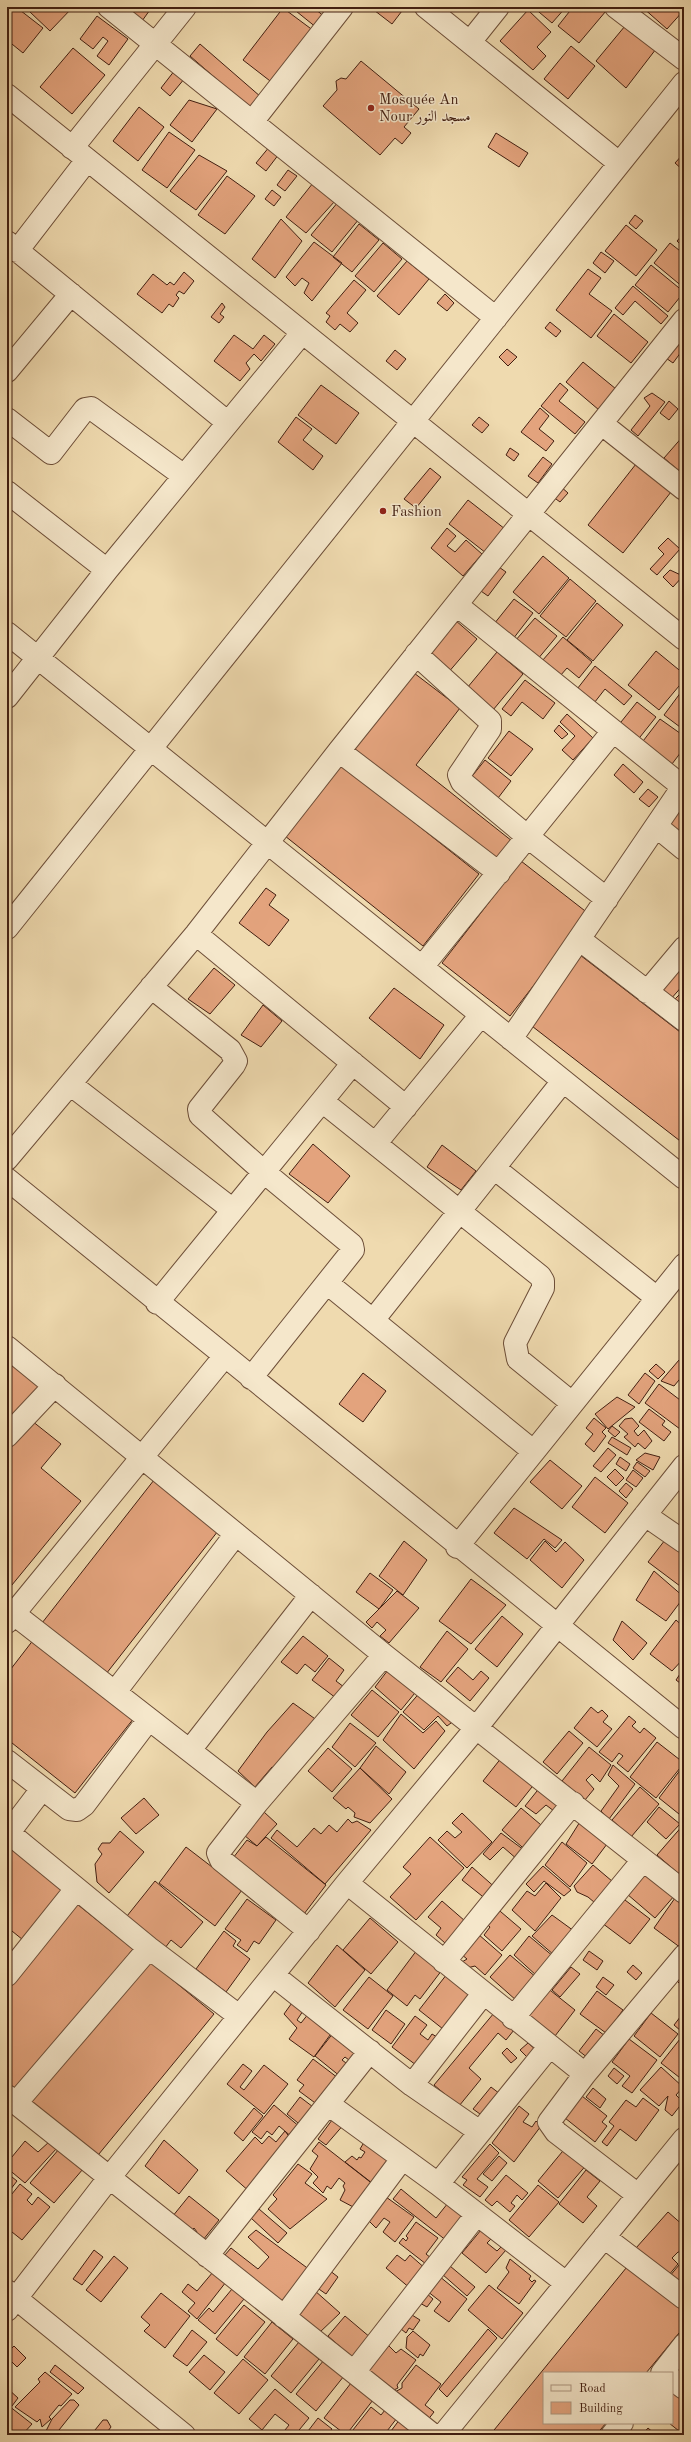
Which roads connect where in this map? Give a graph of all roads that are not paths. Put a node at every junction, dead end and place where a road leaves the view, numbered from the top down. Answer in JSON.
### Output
{"nodes":[{"id":1,"x":109,"y":7,"type":"edge"},
{"id":2,"x":185,"y":7,"type":"edge"},
{"id":3,"x":342,"y":7,"type":"edge"},
{"id":4,"x":426,"y":7,"type":"edge"},
{"id":5,"x":498,"y":7,"type":"edge"},
{"id":6,"x":616,"y":7,"type":"edge"},
{"id":7,"x":470,"y":42,"type":"junction"},
{"id":8,"x":155,"y":44,"type":"junction"},
{"id":9,"x":684,"y":59,"type":"edge"},
{"id":10,"x":683,"y":87,"type":"edge"},
{"id":11,"x":7,"y":95,"type":"edge"},
{"id":12,"x":252,"y":122,"type":"junction"},
{"id":13,"x":80,"y":154,"type":"junction"},
{"id":14,"x":620,"y":163,"type":"junction"},
{"id":15,"x":12,"y":246,"type":"edge"},
{"id":16,"x":72,"y":294,"type":"junction"},
{"id":17,"x":496,"y":318,"type":"junction"},
{"id":18,"x":683,"y":325,"type":"edge"},
{"id":19,"x":302,"y":333,"type":"junction"},
{"id":20,"x":7,"y":371,"type":"edge"},
{"id":21,"x":7,"y":419,"type":"edge"},
{"id":22,"x":413,"y":421,"type":"junction"},
{"id":23,"x":227,"y":422,"type":"junction"},
{"id":24,"x":602,"y":424,"type":"junction"},
{"id":25,"x":184,"y":476,"type":"junction"},
{"id":26,"x":684,"y":489,"type":"edge"},
{"id":27,"x":7,"y":492,"type":"edge"},
{"id":28,"x":531,"y":513,"type":"junction"},
{"id":29,"x":107,"y":570,"type":"junction"},
{"id":30,"x":458,"y":606,"type":"junction"},
{"id":31,"x":7,"y":633,"type":"edge"},
{"id":32,"x":684,"y":639,"type":"edge"},
{"id":33,"x":416,"y":654,"type":"junction"},
{"id":34,"x":38,"y":658,"type":"junction"},
{"id":35,"x":7,"y":697,"type":"edge"},
{"id":36,"x":613,"y":731,"type":"junction"},
{"id":37,"x":151,"y":749,"type":"junction"},
{"id":38,"x":339,"y":751,"type":"junction"},
{"id":39,"x":684,"y":786,"type":"edge"},
{"id":40,"x":656,"y":826,"type":"junction"},
{"id":41,"x":528,"y":837,"type":"junction"},
{"id":42,"x":268,"y":841,"type":"junction"},
{"id":43,"x":684,"y":849,"type":"edge"},
{"id":44,"x":499,"y":873,"type":"junction"},
{"id":45,"x":607,"y":899,"type":"junction"},
{"id":46,"x":7,"y":928,"type":"edge"},
{"id":47,"x":196,"y":934,"type":"junction"},
{"id":48,"x":579,"y":939,"type":"junction"},
{"id":49,"x":684,"y":948,"type":"edge"},
{"id":50,"x":422,"y":967,"type":"junction"},
{"id":51,"x":151,"y":987,"type":"junction"},
{"id":52,"x":647,"y":992,"type":"junction"},
{"id":53,"x":481,"y":1015,"type":"junction"},
{"id":54,"x":684,"y":1020,"type":"edge"},
{"id":55,"x":511,"y":1039,"type":"junction"},
{"id":56,"x":353,"y":1063,"type":"junction"},
{"id":57,"x":563,"y":1081,"type":"junction"},
{"id":58,"x":70,"y":1084,"type":"junction"},
{"id":59,"x":322,"y":1101,"type":"junction"},
{"id":60,"x":406,"y":1107,"type":"junction"},
{"id":61,"x":376,"y":1143,"type":"junction"},
{"id":62,"x":7,"y":1159,"type":"edge"},
{"id":63,"x":494,"y":1168,"type":"junction"},
{"id":64,"x":264,"y":1172,"type":"junction"},
{"id":65,"x":684,"y":1178,"type":"edge"},
{"id":66,"x":7,"y":1179,"type":"edge"},
{"id":67,"x":233,"y":1210,"type":"junction"},
{"id":68,"x":460,"y":1210,"type":"junction"},
{"id":69,"x":684,"y":1265,"type":"edge"},
{"id":70,"x":327,"y":1283,"type":"junction"},
{"id":71,"x":657,"y":1298,"type":"junction"},
{"id":72,"x":157,"y":1303,"type":"junction"},
{"id":73,"x":374,"y":1319,"type":"junction"},
{"id":74,"x":7,"y":1347,"type":"edge"},
{"id":75,"x":224,"y":1357,"type":"junction"},
{"id":76,"x":250,"y":1378,"type":"junction"},
{"id":77,"x":55,"y":1385,"type":"junction"},
{"id":78,"x":572,"y":1403,"type":"junction"},
{"id":79,"x":7,"y":1436,"type":"edge"},
{"id":80,"x":533,"y":1450,"type":"junction"},
{"id":81,"x":143,"y":1458,"type":"junction"},
{"id":82,"x":684,"y":1466,"type":"edge"},
{"id":83,"x":645,"y":1515,"type":"junction"},
{"id":84,"x":236,"y":1534,"type":"junction"},
{"id":85,"x":684,"y":1542,"type":"edge"},
{"id":86,"x":457,"y":1547,"type":"junction"},
{"id":87,"x":311,"y":1595,"type":"junction"},
{"id":88,"x":10,"y":1618,"type":"edge"},
{"id":89,"x":557,"y":1625,"type":"junction"},
{"id":90,"x":384,"y":1655,"type":"junction"},
{"id":91,"x":115,"y":1692,"type":"junction"},
{"id":92,"x":149,"y":1719,"type":"junction"},
{"id":93,"x":477,"y":1727,"type":"junction"},
{"id":94,"x":684,"y":1728,"type":"edge"},
{"id":95,"x":190,"y":1750,"type":"junction"},
{"id":96,"x":7,"y":1761,"type":"edge"},
{"id":97,"x":42,"y":1789,"type":"junction"},
{"id":98,"x":257,"y":1803,"type":"junction"},
{"id":99,"x":573,"y":1803,"type":"junction"},
{"id":100,"x":8,"y":1834,"type":"edge"},
{"id":101,"x":643,"y":1860,"type":"junction"},
{"id":102,"x":347,"y":1883,"type":"junction"},
{"id":103,"x":76,"y":1889,"type":"junction"},
{"id":104,"x":684,"y":1892,"type":"edge"},
{"id":105,"x":309,"y":1931,"type":"junction"},
{"id":106,"x":149,"y":1948,"type":"junction"},
{"id":107,"x":684,"y":1956,"type":"edge"},
{"id":108,"x":444,"y":1962,"type":"junction"},
{"id":109,"x":7,"y":1975,"type":"edge"},
{"id":110,"x":273,"y":1975,"type":"junction"},
{"id":111,"x":483,"y":1994,"type":"junction"},
{"id":112,"x":239,"y":2016,"type":"junction"},
{"id":113,"x":513,"y":2018,"type":"junction"},
{"id":114,"x":549,"y":2047,"type":"junction"},
{"id":115,"x":370,"y":2051,"type":"junction"},
{"id":116,"x":585,"y":2074,"type":"junction"},
{"id":117,"x":412,"y":2085,"type":"junction"},
{"id":118,"x":12,"y":2099,"type":"edge"},
{"id":119,"x":328,"y":2104,"type":"junction"},
{"id":120,"x":480,"y":2132,"type":"junction"},
{"id":121,"x":681,"y":2148,"type":"edge"},
{"id":122,"x":402,"y":2159,"type":"junction"},
{"id":123,"x":109,"y":2178,"type":"junction"},
{"id":124,"x":438,"y":2184,"type":"junction"},
{"id":125,"x":638,"y":2195,"type":"junction"},
{"id":126,"x":477,"y":2214,"type":"junction"},
{"id":127,"x":604,"y":2237,"type":"junction"},
{"id":128,"x":207,"y":2256,"type":"junction"},
{"id":129,"x":566,"y":2283,"type":"junction"},
{"id":130,"x":684,"y":2298,"type":"edge"},
{"id":131,"x":10,"y":2300,"type":"edge"},
{"id":132,"x":284,"y":2317,"type":"junction"},
{"id":133,"x":684,"y":2345,"type":"edge"},
{"id":134,"x":354,"y":2372,"type":"junction"},
{"id":135,"x":666,"y":2372,"type":"edge"},
{"id":136,"x":673,"y":2380,"type":"edge"},
{"id":137,"x":684,"y":2388,"type":"edge"},
{"id":138,"x":621,"y":2424,"type":"edge"},
{"id":139,"x":184,"y":2435,"type":"edge"},
{"id":140,"x":434,"y":2435,"type":"edge"},
{"id":141,"x":443,"y":2435,"type":"edge"},
{"id":142,"x":612,"y":2435,"type":"edge"}],
"edges":[{"from":1,"to":8,"type":"street"},
{"from":2,"to":8,"type":"street"},
{"from":3,"to":12,"type":"street"},
{"from":4,"to":7,"type":"street"},
{"from":5,"to":7,"type":"street"},
{"from":6,"to":9,"type":"street"},
{"from":7,"to":14,"type":"street"},
{"from":8,"to":12,"type":"street"},
{"from":8,"to":13,"type":"street"},
{"from":10,"to":14,"type":"street"},
{"from":11,"to":13,"type":"street"},
{"from":12,"to":17,"type":"street"},
{"from":13,"to":15,"type":"street"},
{"from":13,"to":19,"type":"street"},
{"from":14,"to":17,"type":"street"},
{"from":15,"to":16,"type":"street"},
{"from":16,"to":20,"type":"street"},
{"from":16,"to":23,"type":"street"},
{"from":17,"to":22,"type":"street"},
{"from":18,"to":24,"type":"street"},
{"from":19,"to":22,"type":"street"},
{"from":19,"to":23,"type":"street"},
{"from":21,"to":25,"type":"street"},
{"from":22,"to":28,"type":"street"},
{"from":22,"to":37,"type":"street"},
{"from":23,"to":25,"type":"street"},
{"from":24,"to":26,"type":"street"},
{"from":24,"to":28,"type":"street"},
{"from":25,"to":29,"type":"street"},
{"from":27,"to":29,"type":"street"},
{"from":28,"to":30,"type":"street"},
{"from":28,"to":32,"type":"street"},
{"from":29,"to":34,"type":"street"},
{"from":30,"to":33,"type":"street"},
{"from":30,"to":36,"type":"street"},
{"from":31,"to":34,"type":"street"},
{"from":33,"to":38,"type":"street"},
{"from":33,"to":41,"type":"street"},
{"from":34,"to":35,"type":"street"},
{"from":34,"to":37,"type":"street"},
{"from":36,"to":39,"type":"street"},
{"from":36,"to":41,"type":"street"},
{"from":37,"to":42,"type":"street"},
{"from":37,"to":46,"type":"street"},
{"from":38,"to":42,"type":"street"},
{"from":38,"to":44,"type":"street"},
{"from":39,"to":40,"type":"street"},
{"from":40,"to":43,"type":"street"},
{"from":40,"to":45,"type":"street"},
{"from":41,"to":44,"type":"street"},
{"from":41,"to":45,"type":"street"},
{"from":42,"to":47,"type":"street"},
{"from":42,"to":50,"type":"street"},
{"from":44,"to":50,"type":"street"},
{"from":45,"to":48,"type":"street"},
{"from":47,"to":51,"type":"street"},
{"from":47,"to":56,"type":"street"},
{"from":48,"to":52,"type":"street"},
{"from":48,"to":55,"type":"street"},
{"from":49,"to":52,"type":"street"},
{"from":50,"to":53,"type":"street"},
{"from":51,"to":58,"type":"street"},
{"from":51,"to":64,"type":"street"},
{"from":52,"to":54,"type":"street"},
{"from":53,"to":55,"type":"street"},
{"from":53,"to":60,"type":"street"},
{"from":55,"to":57,"type":"street"},
{"from":56,"to":59,"type":"street"},
{"from":56,"to":60,"type":"street"},
{"from":57,"to":63,"type":"street"},
{"from":57,"to":65,"type":"street"},
{"from":58,"to":62,"type":"street"},
{"from":58,"to":67,"type":"street"},
{"from":59,"to":61,"type":"street"},
{"from":59,"to":64,"type":"street"},
{"from":60,"to":61,"type":"street"},
{"from":61,"to":68,"type":"street"},
{"from":63,"to":68,"type":"street"},
{"from":63,"to":71,"type":"street"},
{"from":64,"to":67,"type":"street"},
{"from":64,"to":70,"type":"street"},
{"from":66,"to":72,"type":"street"},
{"from":67,"to":72,"type":"street"},
{"from":68,"to":73,"type":"street"},
{"from":68,"to":78,"type":"street"},
{"from":69,"to":71,"type":"street"},
{"from":70,"to":73,"type":"street"},
{"from":70,"to":76,"type":"street"},
{"from":71,"to":78,"type":"street"},
{"from":72,"to":75,"type":"street"},
{"from":73,"to":80,"type":"street"},
{"from":74,"to":77,"type":"street"},
{"from":75,"to":76,"type":"street"},
{"from":75,"to":81,"type":"street"},
{"from":76,"to":86,"type":"street"},
{"from":77,"to":79,"type":"street"},
{"from":77,"to":81,"type":"street"},
{"from":78,"to":80,"type":"street"},
{"from":80,"to":86,"type":"street"},
{"from":81,"to":84,"type":"street"},
{"from":81,"to":88,"type":"street"},
{"from":82,"to":83,"type":"street"},
{"from":83,"to":85,"type":"street"},
{"from":83,"to":89,"type":"street"},
{"from":84,"to":87,"type":"street"},
{"from":84,"to":91,"type":"street"},
{"from":86,"to":89,"type":"street"},
{"from":87,"to":90,"type":"street"},
{"from":87,"to":95,"type":"street"},
{"from":88,"to":91,"type":"street"},
{"from":89,"to":93,"type":"street"},
{"from":89,"to":94,"type":"street"},
{"from":90,"to":93,"type":"street"},
{"from":90,"to":98,"type":"street"},
{"from":91,"to":92,"type":"street"},
{"from":92,"to":95,"type":"street"},
{"from":92,"to":97,"type":"street"},
{"from":93,"to":99,"type":"street"},
{"from":93,"to":102,"type":"street"},
{"from":95,"to":98,"type":"street"},
{"from":96,"to":97,"type":"street"},
{"from":97,"to":100,"type":"street"},
{"from":98,"to":105,"type":"street"},
{"from":99,"to":101,"type":"street"},
{"from":99,"to":108,"type":"street"},
{"from":100,"to":103,"type":"street"},
{"from":101,"to":104,"type":"street"},
{"from":101,"to":113,"type":"street"},
{"from":102,"to":105,"type":"street"},
{"from":102,"to":108,"type":"street"},
{"from":103,"to":106,"type":"street"},
{"from":103,"to":109,"type":"street"},
{"from":105,"to":110,"type":"street"},
{"from":106,"to":112,"type":"street"},
{"from":106,"to":118,"type":"street"},
{"from":107,"to":116,"type":"street"},
{"from":108,"to":111,"type":"street"},
{"from":110,"to":112,"type":"street"},
{"from":110,"to":115,"type":"street"},
{"from":111,"to":113,"type":"street"},
{"from":111,"to":117,"type":"street"},
{"from":112,"to":123,"type":"street"},
{"from":113,"to":114,"type":"street"},
{"from":114,"to":116,"type":"street"},
{"from":114,"to":120,"type":"street"},
{"from":115,"to":117,"type":"street"},
{"from":115,"to":119,"type":"street"},
{"from":116,"to":125,"type":"street"},
{"from":117,"to":120,"type":"street"},
{"from":118,"to":123,"type":"street"},
{"from":119,"to":122,"type":"street"},
{"from":119,"to":128,"type":"street"},
{"from":120,"to":124,"type":"street"},
{"from":121,"to":125,"type":"street"},
{"from":122,"to":124,"type":"street"},
{"from":122,"to":132,"type":"street"},
{"from":123,"to":128,"type":"street"},
{"from":123,"to":131,"type":"street"},
{"from":124,"to":126,"type":"street"},
{"from":125,"to":127,"type":"street"},
{"from":126,"to":129,"type":"street"},
{"from":126,"to":134,"type":"street"},
{"from":127,"to":129,"type":"street"},
{"from":127,"to":130,"type":"street"},
{"from":128,"to":132,"type":"street"},
{"from":129,"to":141,"type":"street"},
{"from":131,"to":139,"type":"street"},
{"from":132,"to":134,"type":"street"},
{"from":133,"to":135,"type":"street"},
{"from":134,"to":140,"type":"street"},
{"from":136,"to":137,"type":"street"},
{"from":138,"to":142,"type":"street"}]}
